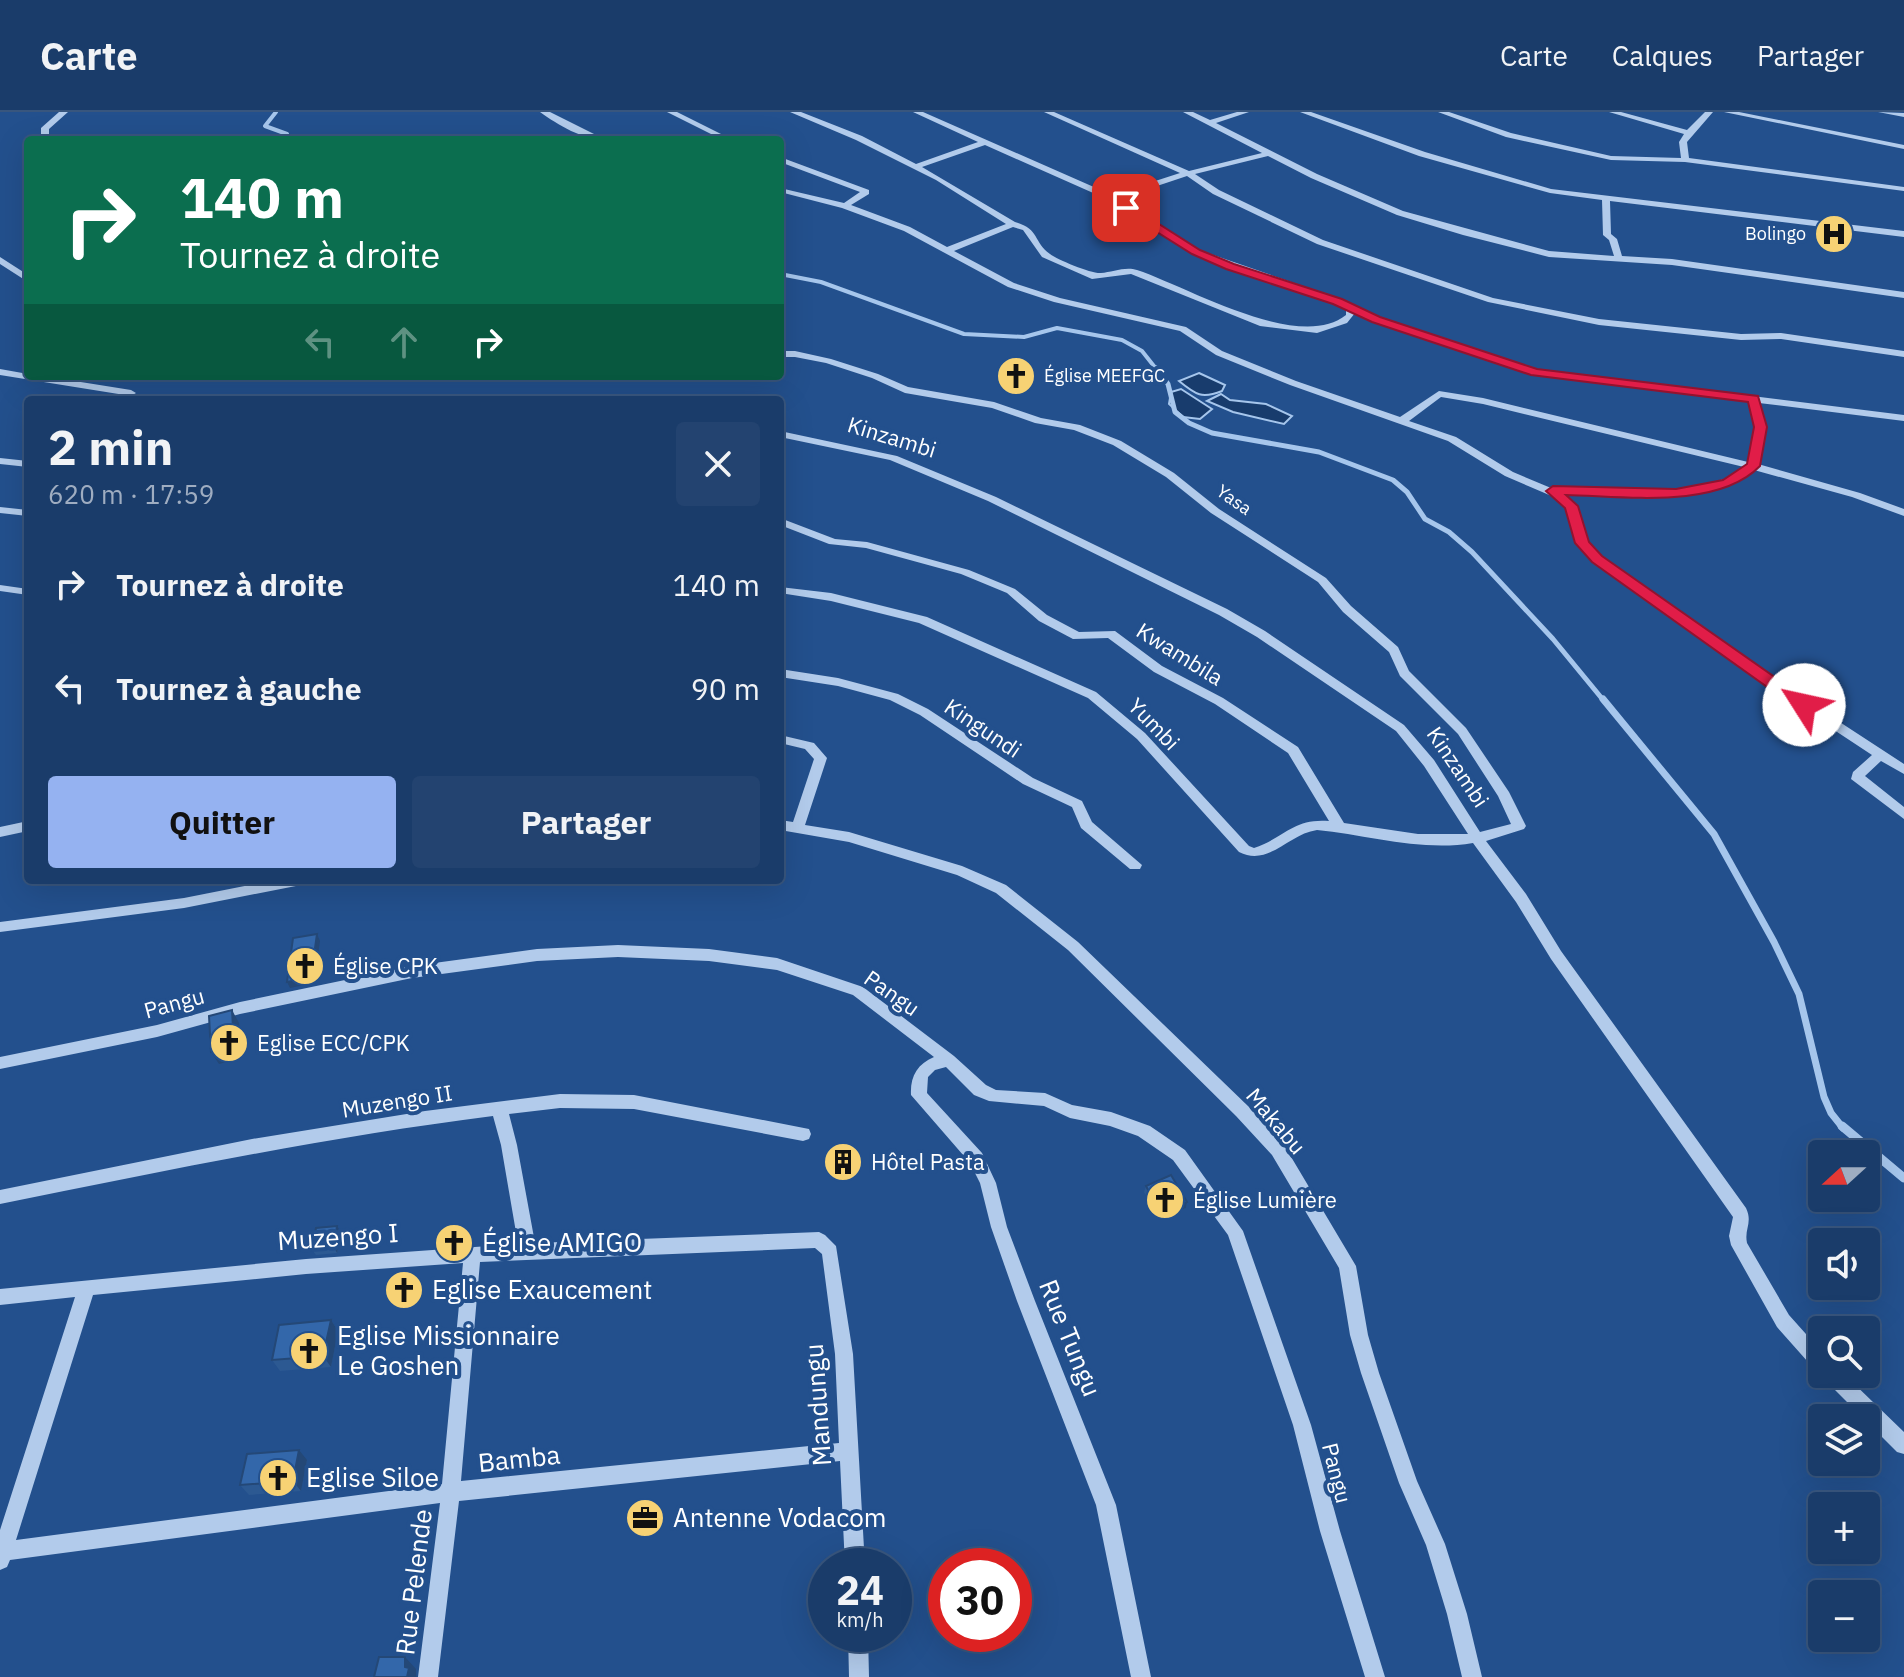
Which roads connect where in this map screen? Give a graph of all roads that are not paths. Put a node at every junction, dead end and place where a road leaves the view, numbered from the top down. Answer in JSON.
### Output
{"nodes":[{"id":1,"x":64,"y":112,"type":"edge"},
{"id":2,"x":544,"y":112,"type":"edge"},
{"id":3,"x":671,"y":112,"type":"edge"},
{"id":4,"x":696,"y":112,"type":"edge"},
{"id":5,"x":794,"y":112,"type":"edge"},
{"id":6,"x":917,"y":112,"type":"edge"},
{"id":7,"x":1048,"y":112,"type":"edge"},
{"id":8,"x":1187,"y":112,"type":"edge"},
{"id":9,"x":1245,"y":112,"type":"edge"},
{"id":10,"x":1304,"y":112,"type":"edge"},
{"id":11,"x":1442,"y":112,"type":"edge"},
{"id":12,"x":1613,"y":112,"type":"edge"},
{"id":13,"x":1709,"y":112,"type":"edge"},
{"id":14,"x":1728,"y":112,"type":"edge"},
{"id":15,"x":1882,"y":112,"type":"edge"},
{"id":16,"x":1904,"y":115,"type":"edge"},
{"id":17,"x":681,"y":117,"type":"junction"},
{"id":18,"x":1215,"y":127,"type":"junction"},
{"id":19,"x":1689,"y":133,"type":"junction"},
{"id":20,"x":46,"y":136,"type":"edge"},
{"id":21,"x":590,"y":136,"type":"edge"},
{"id":22,"x":721,"y":136,"type":"edge"},
{"id":23,"x":985,"y":142,"type":"junction"},
{"id":24,"x":1904,"y":147,"type":"edge"},
{"id":25,"x":1271,"y":153,"type":"junction"},
{"id":26,"x":1685,"y":160,"type":"junction"},
{"id":27,"x":784,"y":161,"type":"edge"},
{"id":28,"x":914,"y":167,"type":"junction"},
{"id":29,"x":1189,"y":174,"type":"junction"},
{"id":30,"x":1902,"y":188,"type":"edge"},
{"id":31,"x":784,"y":191,"type":"edge"},
{"id":32,"x":1606,"y":197,"type":"junction"},
{"id":33,"x":1112,"y":198,"type":"junction"},
{"id":34,"x":845,"y":206,"type":"junction"},
{"id":35,"x":1012,"y":224,"type":"junction"},
{"id":36,"x":1904,"y":234,"type":"edge"},
{"id":37,"x":948,"y":250,"type":"junction"},
{"id":38,"x":1619,"y":259,"type":"junction"},
{"id":39,"x":0,"y":260,"type":"edge"},
{"id":40,"x":24,"y":276,"type":"edge"},
{"id":41,"x":1904,"y":295,"type":"edge"},
{"id":42,"x":1351,"y":309,"type":"junction"},
{"id":43,"x":784,"y":354,"type":"edge"},
{"id":44,"x":1904,"y":354,"type":"edge"},
{"id":45,"x":0,"y":372,"type":"edge"},
{"id":46,"x":24,"y":376,"type":"edge"},
{"id":47,"x":50,"y":380,"type":"edge"},
{"id":48,"x":131,"y":393,"type":"dead end"},
{"id":49,"x":1753,"y":399,"type":"junction"},
{"id":50,"x":1904,"y":418,"type":"edge"},
{"id":51,"x":1402,"y":421,"type":"junction"},
{"id":52,"x":784,"y":435,"type":"edge"},
{"id":53,"x":0,"y":461,"type":"edge"},
{"id":54,"x":24,"y":464,"type":"edge"},
{"id":55,"x":1753,"y":466,"type":"junction"},
{"id":56,"x":1553,"y":491,"type":"junction"},
{"id":57,"x":0,"y":510,"type":"edge"},
{"id":58,"x":24,"y":513,"type":"edge"},
{"id":59,"x":1904,"y":513,"type":"edge"},
{"id":60,"x":784,"y":523,"type":"edge"},
{"id":61,"x":0,"y":588,"type":"edge"},
{"id":62,"x":24,"y":591,"type":"edge"},
{"id":63,"x":784,"y":591,"type":"edge"},
{"id":64,"x":784,"y":674,"type":"edge"},
{"id":65,"x":784,"y":740,"type":"edge"},
{"id":66,"x":1879,"y":756,"type":"junction"},
{"id":67,"x":1904,"y":770,"type":"edge"},
{"id":68,"x":1904,"y":814,"type":"edge"},
{"id":69,"x":784,"y":825,"type":"edge"},
{"id":70,"x":1339,"y":826,"type":"junction"},
{"id":71,"x":24,"y":827,"type":"edge"},
{"id":72,"x":798,"y":827,"type":"junction"},
{"id":73,"x":0,"y":832,"type":"edge"},
{"id":74,"x":1478,"y":839,"type":"junction"},
{"id":75,"x":1135,"y":865,"type":"dead end"},
{"id":76,"x":281,"y":884,"type":"edge"},
{"id":77,"x":0,"y":927,"type":"edge"},
{"id":78,"x":949,"y":1060,"type":"junction"},
{"id":79,"x":0,"y":1063,"type":"edge"},
{"id":80,"x":499,"y":1108,"type":"junction"},
{"id":81,"x":803,"y":1134,"type":"dead end"},
{"id":82,"x":0,"y":1197,"type":"edge"},
{"id":83,"x":824,"y":1243,"type":"joint"},
{"id":84,"x":528,"y":1251,"type":"junction"},
{"id":85,"x":472,"y":1255,"type":"junction"},
{"id":86,"x":87,"y":1287,"type":"junction"},
{"id":87,"x":0,"y":1297,"type":"edge"},
{"id":88,"x":1808,"y":1349,"type":"edge"},
{"id":89,"x":1845,"y":1388,"type":"edge"},
{"id":90,"x":1904,"y":1445,"type":"edge"},
{"id":91,"x":850,"y":1451,"type":"junction"},
{"id":92,"x":451,"y":1492,"type":"junction"},
{"id":93,"x":854,"y":1548,"type":"edge"},
{"id":94,"x":2,"y":1556,"type":"edge"},
{"id":95,"x":858,"y":1652,"type":"edge"},
{"id":96,"x":428,"y":1677,"type":"edge"},
{"id":97,"x":859,"y":1677,"type":"edge"},
{"id":98,"x":1141,"y":1677,"type":"edge"},
{"id":99,"x":1375,"y":1677,"type":"edge"},
{"id":100,"x":1472,"y":1677,"type":"edge"}],
"edges":[{"from":1,"to":20,"type":"street"},
{"from":2,"to":21,"type":"street"},
{"from":3,"to":17,"type":"street"},
{"from":4,"to":17,"type":"street"},
{"from":5,"to":28,"type":"street"},
{"from":6,"to":23,"type":"street"},
{"from":7,"to":29,"type":"street"},
{"from":8,"to":18,"type":"street"},
{"from":9,"to":18,"type":"street"},
{"from":10,"to":32,"type":"street"},
{"from":11,"to":26,"type":"street"},
{"from":12,"to":19,"type":"street"},
{"from":13,"to":19,"type":"street"},
{"from":14,"to":24,"type":"street"},
{"from":15,"to":16,"type":"street"},
{"from":17,"to":22,"type":"street"},
{"from":18,"to":25,"type":"street"},
{"from":19,"to":26,"type":"street"},
{"from":23,"to":28,"type":"street"},
{"from":23,"to":33,"type":"street"},
{"from":25,"to":29,"type":"street"},
{"from":25,"to":38,"type":"street"},
{"from":26,"to":30,"type":"street"},
{"from":27,"to":34,"type":"street"},
{"from":28,"to":35,"type":"street"},
{"from":29,"to":33,"type":"street"},
{"from":29,"to":44,"type":"street"},
{"from":31,"to":34,"type":"street"},
{"from":32,"to":36,"type":"street"},
{"from":32,"to":38,"type":"street"},
{"from":33,"to":42,"type":"street"},
{"from":34,"to":37,"type":"street"},
{"from":35,"to":37,"type":"street"},
{"from":35,"to":42,"type":"street"},
{"from":37,"to":51,"type":"street"},
{"from":38,"to":41,"type":"street"},
{"from":39,"to":40,"type":"street"},
{"from":42,"to":49,"type":"street"},
{"from":43,"to":74,"type":"street","name":"Yasa"},
{"from":45,"to":46,"type":"street"},
{"from":47,"to":48,"type":"street"},
{"from":49,"to":50,"type":"street"},
{"from":49,"to":55,"type":"street"},
{"from":51,"to":55,"type":"street"},
{"from":51,"to":56,"type":"street"},
{"from":52,"to":74,"type":"street","name":"Kinzambi"},
{"from":53,"to":54,"type":"street"},
{"from":55,"to":56,"type":"street"},
{"from":55,"to":59,"type":"street"},
{"from":56,"to":66,"type":"street"},
{"from":57,"to":58,"type":"street"},
{"from":60,"to":70,"type":"street","name":"Kwambila"},
{"from":61,"to":62,"type":"street"},
{"from":63,"to":70,"type":"street","name":"Yumbi"},
{"from":64,"to":75,"type":"street","name":"Kingundi"},
{"from":65,"to":72,"type":"street"},
{"from":66,"to":67,"type":"street"},
{"from":66,"to":68,"type":"street"},
{"from":69,"to":72,"type":"street","name":"Makabu"},
{"from":70,"to":74,"type":"street","name":"Yumbi"},
{"from":71,"to":73,"type":"street"},
{"from":72,"to":100,"type":"street","name":"Makabu"},
{"from":74,"to":88,"type":"street","name":"Kinzambi"},
{"from":76,"to":77,"type":"street"},
{"from":78,"to":79,"type":"street","name":"Pangu"},
{"from":78,"to":98,"type":"street","name":"Rue Tungu"},
{"from":78,"to":99,"type":"street","name":"Pangu"},
{"from":80,"to":81,"type":"street","name":"Muzengo II"},
{"from":80,"to":82,"type":"street","name":"Muzengo II"},
{"from":80,"to":84,"type":"street"},
{"from":83,"to":84,"type":"street","name":"Muzengo I"},
{"from":83,"to":91,"type":"street","name":"Mandungu"},
{"from":84,"to":85,"type":"street","name":"Muzengo I"},
{"from":85,"to":86,"type":"street","name":"Muzengo I"},
{"from":85,"to":92,"type":"street","name":"Rue Pelende"},
{"from":86,"to":87,"type":"street","name":"Muzengo I"},
{"from":86,"to":94,"type":"street"},
{"from":89,"to":90,"type":"street"},
{"from":91,"to":92,"type":"street","name":"Bamba"},
{"from":91,"to":93,"type":"street","name":"Mandungu"},
{"from":92,"to":94,"type":"street","name":"Bamba"},
{"from":92,"to":96,"type":"street","name":"Rue Pelende"},
{"from":95,"to":97,"type":"street"}]}
